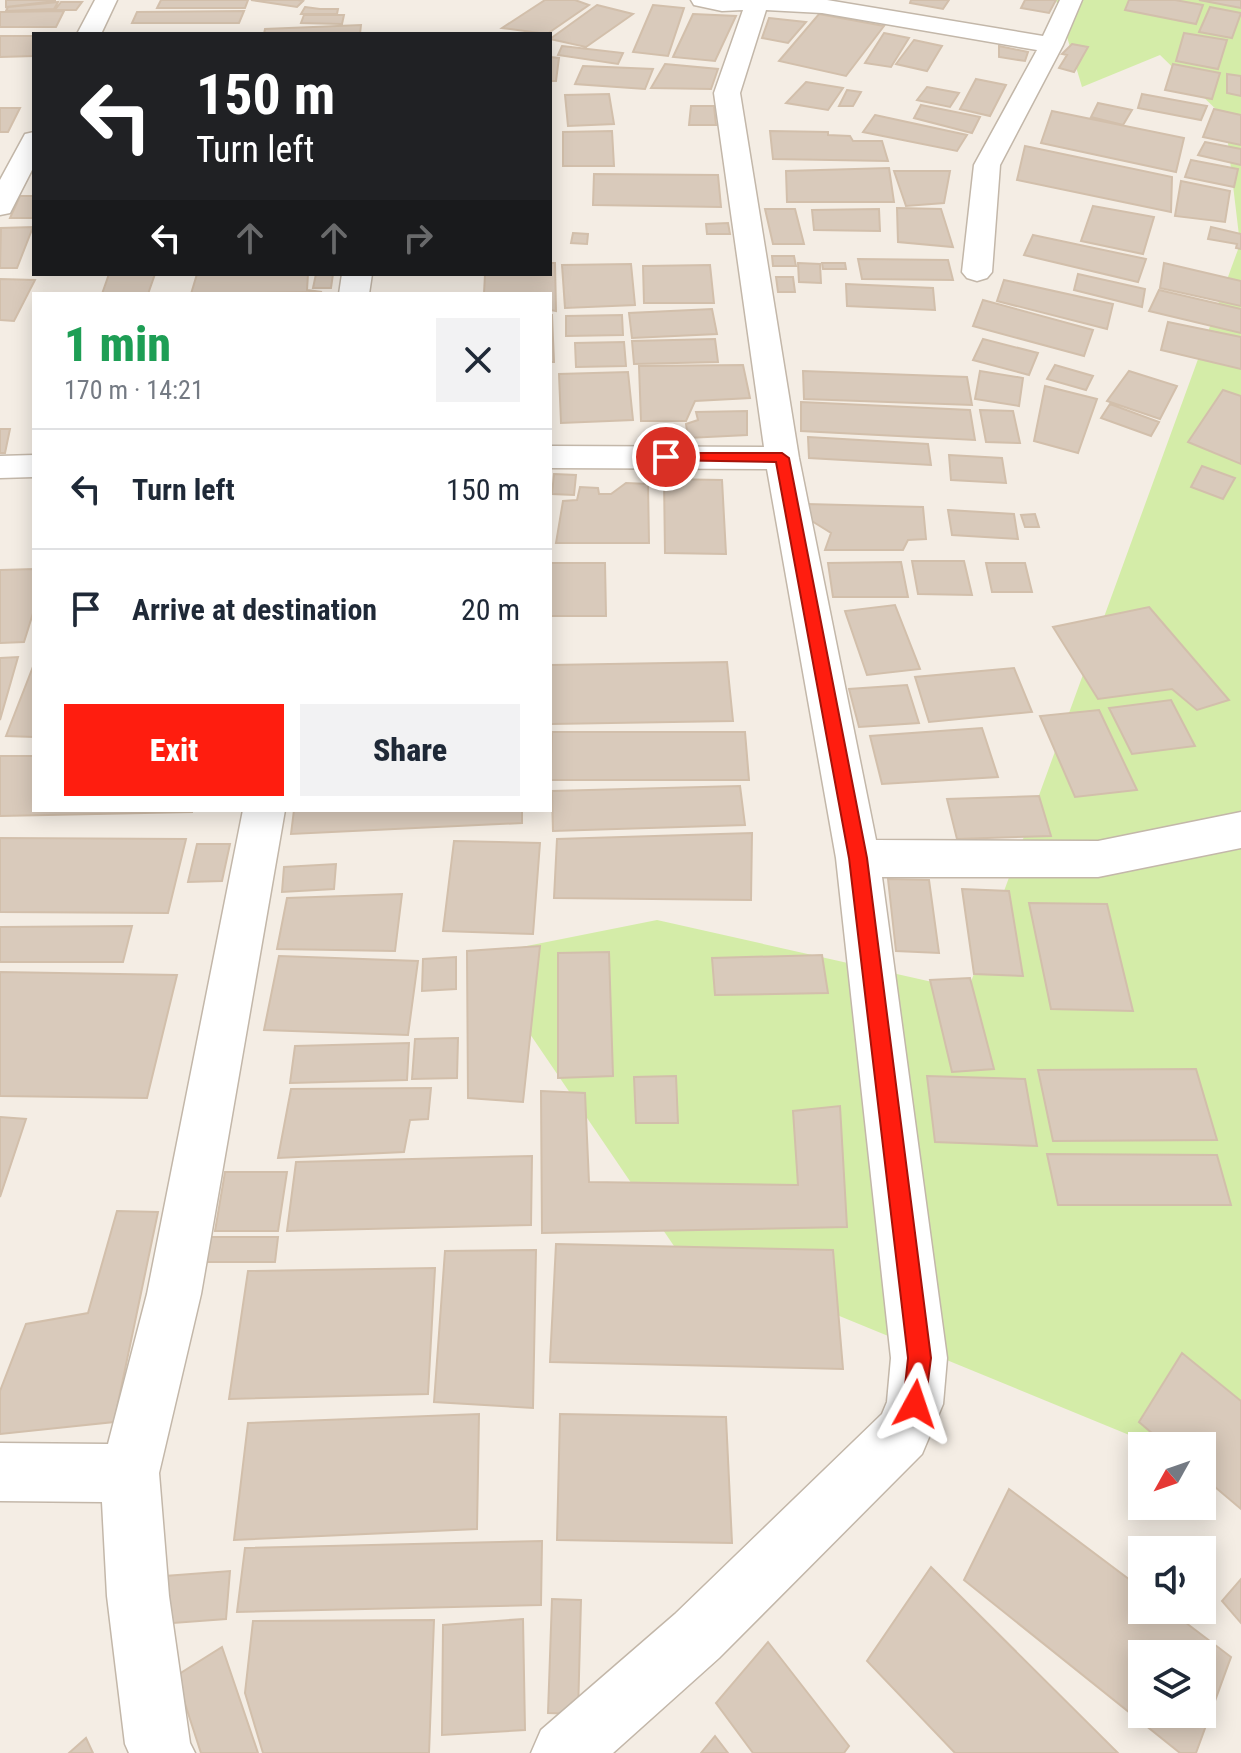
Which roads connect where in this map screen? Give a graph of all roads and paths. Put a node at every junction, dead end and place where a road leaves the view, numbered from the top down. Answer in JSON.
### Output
{"nodes":[{"id":1,"x":106,"y":0,"type":"edge"},
{"id":2,"x":702,"y":0,"type":"edge"},
{"id":3,"x":1071,"y":0,"type":"edge"},
{"id":4,"x":757,"y":3,"type":"junction"},
{"id":5,"x":90,"y":32,"type":"edge"},
{"id":6,"x":1051,"y":45,"type":"junction"},
{"id":7,"x":32,"y":144,"type":"edge"},
{"id":8,"x":0,"y":207,"type":"edge"},
{"id":9,"x":977,"y":272,"type":"dead end"},
{"id":10,"x":552,"y":457,"type":"edge"},
{"id":11,"x":782,"y":458,"type":"junction"},
{"id":12,"x":32,"y":466,"type":"edge"},
{"id":13,"x":0,"y":467,"type":"edge"},
{"id":14,"x":264,"y":812,"type":"edge"},
{"id":15,"x":1241,"y":830,"type":"edge"},
{"id":16,"x":858,"y":858,"type":"junction"},
{"id":17,"x":0,"y":1472,"type":"edge"},
{"id":18,"x":130,"y":1473,"type":"junction"},
{"id":19,"x":162,"y":1753,"type":"edge"},
{"id":20,"x":564,"y":1753,"type":"edge"}],
"edges":[{"from":1,"to":5,"type":"street"},
{"from":2,"to":4,"type":"street"},
{"from":3,"to":6,"type":"street"},
{"from":4,"to":6,"type":"street"},
{"from":4,"to":11,"type":"street"},
{"from":6,"to":9,"type":"street"},
{"from":7,"to":8,"type":"street"},
{"from":10,"to":11,"type":"street"},
{"from":11,"to":16,"type":"street"},
{"from":12,"to":13,"type":"street"},
{"from":14,"to":18,"type":"street"},
{"from":15,"to":16,"type":"street"},
{"from":16,"to":20,"type":"street"},
{"from":17,"to":18,"type":"street"},
{"from":18,"to":19,"type":"street"}]}
